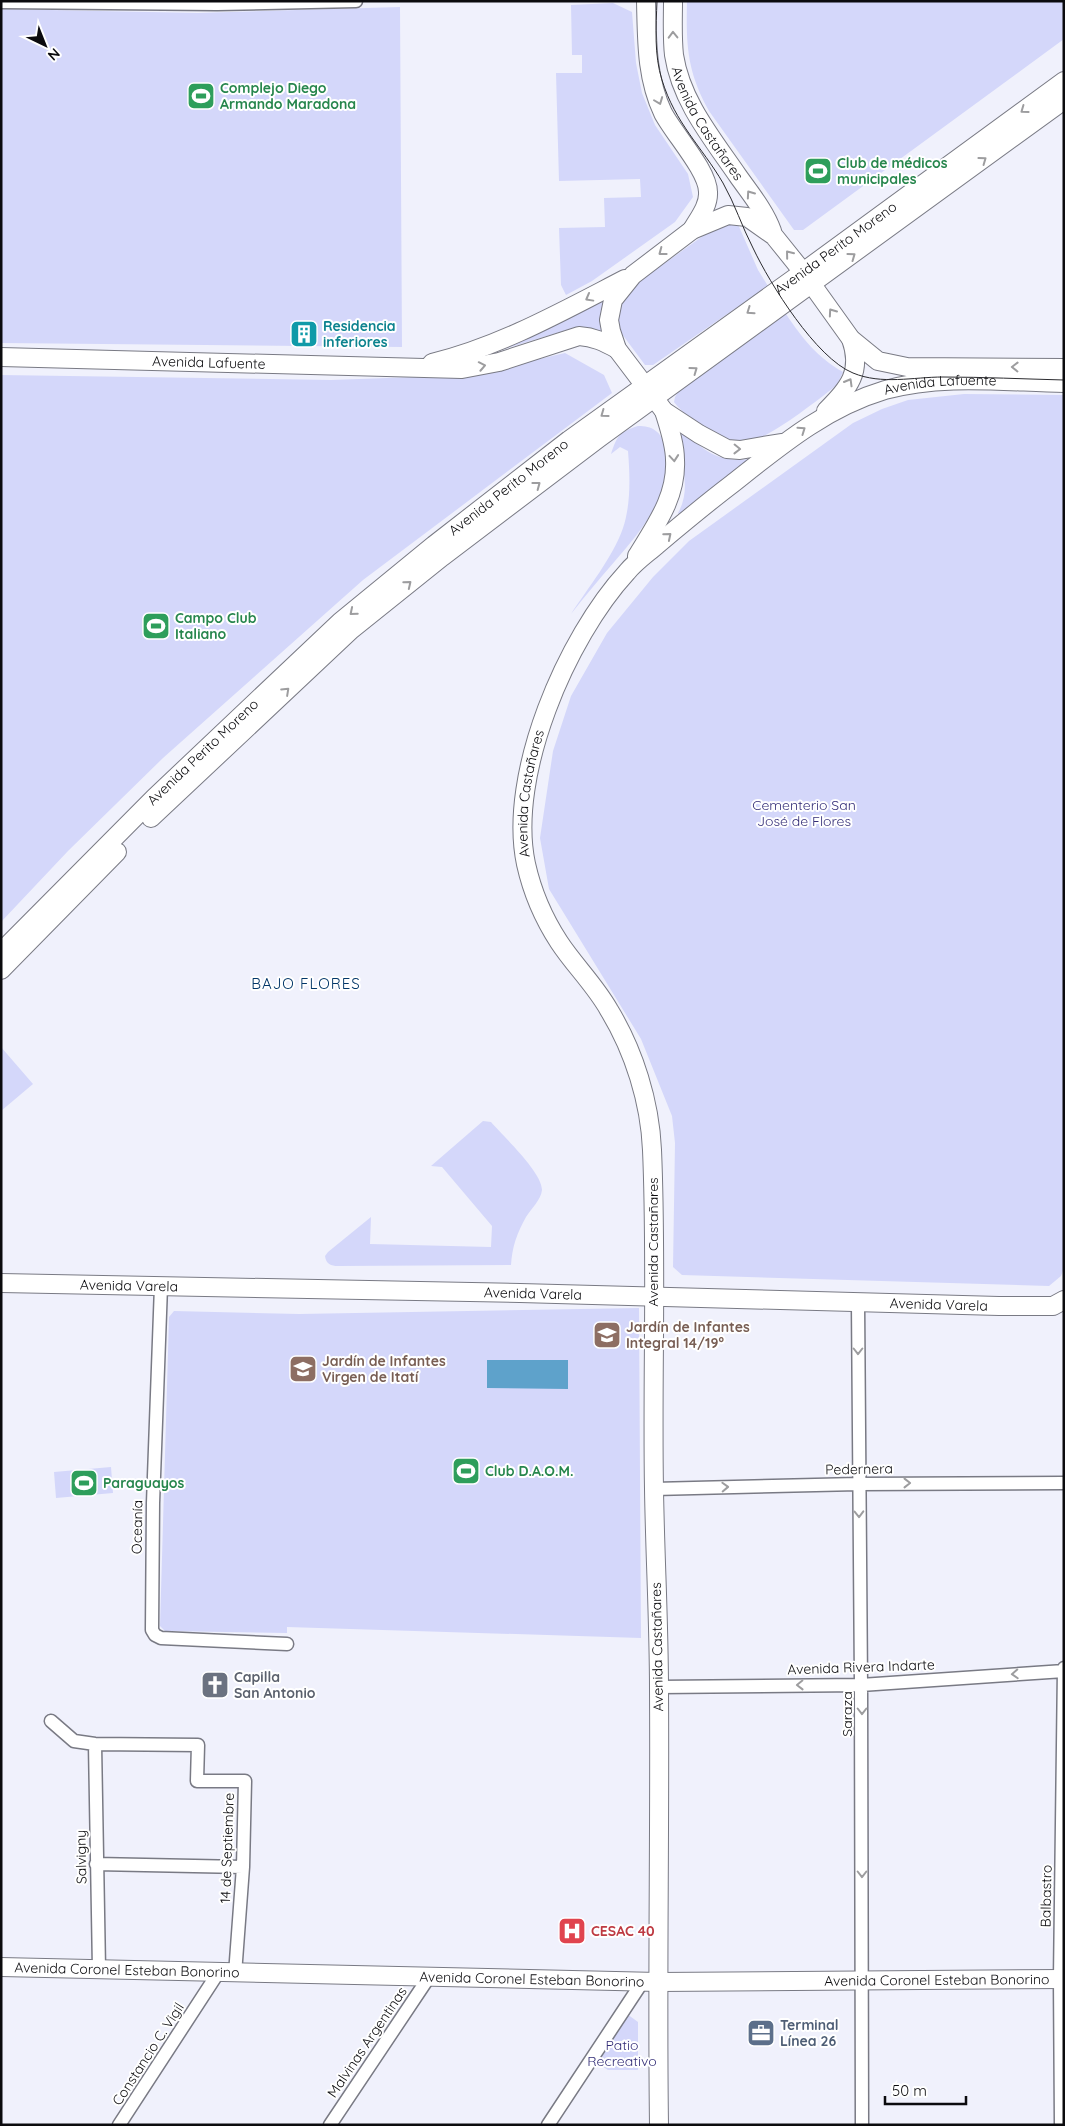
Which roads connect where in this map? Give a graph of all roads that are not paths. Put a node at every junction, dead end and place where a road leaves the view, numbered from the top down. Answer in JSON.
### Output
{"nodes":[{"id":1,"x":356,"y":1,"type":"edge"},
{"id":2,"x":646,"y":1,"type":"edge"},
{"id":3,"x":674,"y":1,"type":"edge"},
{"id":4,"x":1,"y":2,"type":"edge"},
{"id":5,"x":202,"y":3,"type":"edge"},
{"id":6,"x":217,"y":3,"type":"edge"},
{"id":7,"x":1064,"y":81,"type":"edge"},
{"id":8,"x":1064,"y":100,"type":"edge"},
{"id":9,"x":692,"y":230,"type":"junction"},
{"id":10,"x":774,"y":236,"type":"junction"},
{"id":11,"x":632,"y":275,"type":"junction"},
{"id":12,"x":808,"y":278,"type":"junction"},
{"id":13,"x":851,"y":339,"type":"junction"},
{"id":14,"x":617,"y":349,"type":"junction"},
{"id":15,"x":1,"y":357,"type":"edge"},
{"id":16,"x":416,"y":367,"type":"junction"},
{"id":17,"x":1064,"y":368,"type":"edge"},
{"id":18,"x":1064,"y":383,"type":"edge"},
{"id":19,"x":654,"y":399,"type":"junction"},
{"id":20,"x":821,"y":417,"type":"junction"},
{"id":21,"x":784,"y":443,"type":"junction"},
{"id":22,"x":631,"y":567,"type":"junction"},
{"id":23,"x":1,"y":952,"type":"edge"},
{"id":24,"x":1,"y":970,"type":"edge"},
{"id":25,"x":1,"y":1283,"type":"edge"},
{"id":26,"x":161,"y":1286,"type":"junction"},
{"id":27,"x":654,"y":1296,"type":"junction"},
{"id":28,"x":1064,"y":1300,"type":"edge"},
{"id":29,"x":858,"y":1303,"type":"junction"},
{"id":30,"x":1064,"y":1483,"type":"edge"},
{"id":31,"x":858,"y":1484,"type":"junction"},
{"id":32,"x":654,"y":1489,"type":"junction"},
{"id":33,"x":288,"y":1644,"type":"dead end"},
{"id":34,"x":1064,"y":1670,"type":"edge"},
{"id":35,"x":862,"y":1685,"type":"junction"},
{"id":36,"x":659,"y":1687,"type":"junction"},
{"id":37,"x":51,"y":1721,"type":"dead end"},
{"id":38,"x":95,"y":1744,"type":"junction"},
{"id":39,"x":96,"y":1864,"type":"junction"},
{"id":40,"x":243,"y":1867,"type":"junction"},
{"id":41,"x":99,"y":1969,"type":"junction"},
{"id":42,"x":3,"y":1970,"type":"edge"},
{"id":43,"x":218,"y":1974,"type":"junction"},
{"id":44,"x":235,"y":1974,"type":"junction"},
{"id":45,"x":429,"y":1977,"type":"junction"},
{"id":46,"x":1062,"y":1979,"type":"edge"},
{"id":47,"x":651,"y":1981,"type":"junction"},
{"id":48,"x":863,"y":1981,"type":"junction"},
{"id":49,"x":119,"y":2125,"type":"edge"},
{"id":50,"x":330,"y":2125,"type":"edge"},
{"id":51,"x":548,"y":2125,"type":"edge"},
{"id":52,"x":659,"y":2125,"type":"edge"},
{"id":53,"x":862,"y":2125,"type":"edge"},
{"id":54,"x":1061,"y":2125,"type":"edge"}],
"edges":[{"from":1,"to":6,"type":"street"},
{"from":2,"to":9,"type":"main road","one_way":true},
{"from":10,"to":3,"type":"main road","name":"Avenida Castañares","one_way":true},
{"from":4,"to":5,"type":"street"},
{"from":5,"to":6,"type":"street"},
{"from":7,"to":12,"type":"main road","name":"Avenida Perito Moreno","one_way":true},
{"from":12,"to":8,"type":"main road","name":"Avenida Perito Moreno","one_way":true},
{"from":9,"to":10,"type":"main road"},
{"from":9,"to":11,"type":"main road","one_way":true},
{"from":12,"to":10,"type":"main road","name":"Avenida Lafuente","one_way":true},
{"from":11,"to":14,"type":"main road"},
{"from":11,"to":16,"type":"main road","name":"Avenida Lafuente","one_way":true},
{"from":13,"to":12,"type":"main road","name":"Avenida Lafuente","one_way":true},
{"from":12,"to":19,"type":"main road","name":"Avenida Perito Moreno"},
{"from":17,"to":13,"type":"main road","name":"Avenida Lafuente","one_way":true},
{"from":20,"to":13,"type":"main road","name":"Avenida Lafuente","one_way":true},
{"from":16,"to":14,"type":"main road","name":"Avenida Lafuente","one_way":true},
{"from":14,"to":19,"type":"main road"},
{"from":15,"to":16,"type":"main road","name":"Avenida Lafuente"},
{"from":18,"to":20,"type":"main road","name":"Avenida Lafuente"},
{"from":19,"to":21,"type":"main road","name":"Avenida Lafuente","one_way":true},
{"from":19,"to":22,"type":"main road","name":"Avenida Castañares","one_way":true},
{"from":19,"to":23,"type":"main road","name":"Avenida Perito Moreno","one_way":true},
{"from":24,"to":19,"type":"main road","name":"Avenida Perito Moreno","one_way":true},
{"from":21,"to":20,"type":"main road","name":"Avenida Lafuente","one_way":true},
{"from":22,"to":21,"type":"main road","name":"Avenida Castañares","one_way":true},
{"from":22,"to":27,"type":"main road","name":"Avenida Castañares"},
{"from":25,"to":26,"type":"main road","name":"Avenida Varela"},
{"from":26,"to":27,"type":"main road","name":"Avenida Varela"},
{"from":26,"to":33,"type":"street","name":"Oceanía"},
{"from":27,"to":29,"type":"main road","name":"Avenida Varela"},
{"from":27,"to":32,"type":"main road","name":"Avenida Castañares"},
{"from":28,"to":29,"type":"main road","name":"Avenida Varela"},
{"from":29,"to":31,"type":"street","name":"Saraza","one_way":true},
{"from":31,"to":30,"type":"street","name":"Pedernera","one_way":true},
{"from":32,"to":31,"type":"street","name":"Pedernera","one_way":true},
{"from":31,"to":35,"type":"street","name":"Saraza","one_way":true},
{"from":32,"to":36,"type":"main road","name":"Avenida Castañares"},
{"from":34,"to":35,"type":"street","name":"Avenida Rivera Indarte","one_way":true},
{"from":34,"to":46,"type":"street","name":"Balbastro"},
{"from":35,"to":36,"type":"street","name":"Avenida Rivera Indarte","one_way":true},
{"from":35,"to":48,"type":"street","name":"Saraza","one_way":true},
{"from":36,"to":47,"type":"main road","name":"Avenida Castañares"},
{"from":37,"to":38,"type":"street","name":"14 de Septiembre"},
{"from":38,"to":39,"type":"street","name":"Salvigny"},
{"from":38,"to":40,"type":"street","name":"14 de Septiembre"},
{"from":39,"to":40,"type":"street"},
{"from":39,"to":41,"type":"street","name":"Salvigny"},
{"from":40,"to":44,"type":"street","name":"14 de Septiembre"},
{"from":41,"to":42,"type":"main road","name":"Avenida Coronel Esteban Bonorino"},
{"from":41,"to":43,"type":"main road","name":"Avenida Coronel Esteban Bonorino"},
{"from":43,"to":44,"type":"main road","name":"Avenida Coronel Esteban Bonorino"},
{"from":43,"to":49,"type":"street","name":"Constancio C. Vigil"},
{"from":44,"to":45,"type":"main road","name":"Avenida Coronel Esteban Bonorino"},
{"from":45,"to":47,"type":"main road","name":"Avenida Coronel Esteban Bonorino"},
{"from":45,"to":50,"type":"street","name":"Malvinas Argentinas"},
{"from":46,"to":48,"type":"main road","name":"Avenida Coronel Esteban Bonorino"},
{"from":46,"to":54,"type":"street","name":"Balbastro"},
{"from":47,"to":48,"type":"main road","name":"Avenida Coronel Esteban Bonorino"},
{"from":47,"to":51,"type":"street"},
{"from":47,"to":52,"type":"main road","name":"Avenida Castañares"},
{"from":48,"to":53,"type":"street","name":"Saraza"}]}
